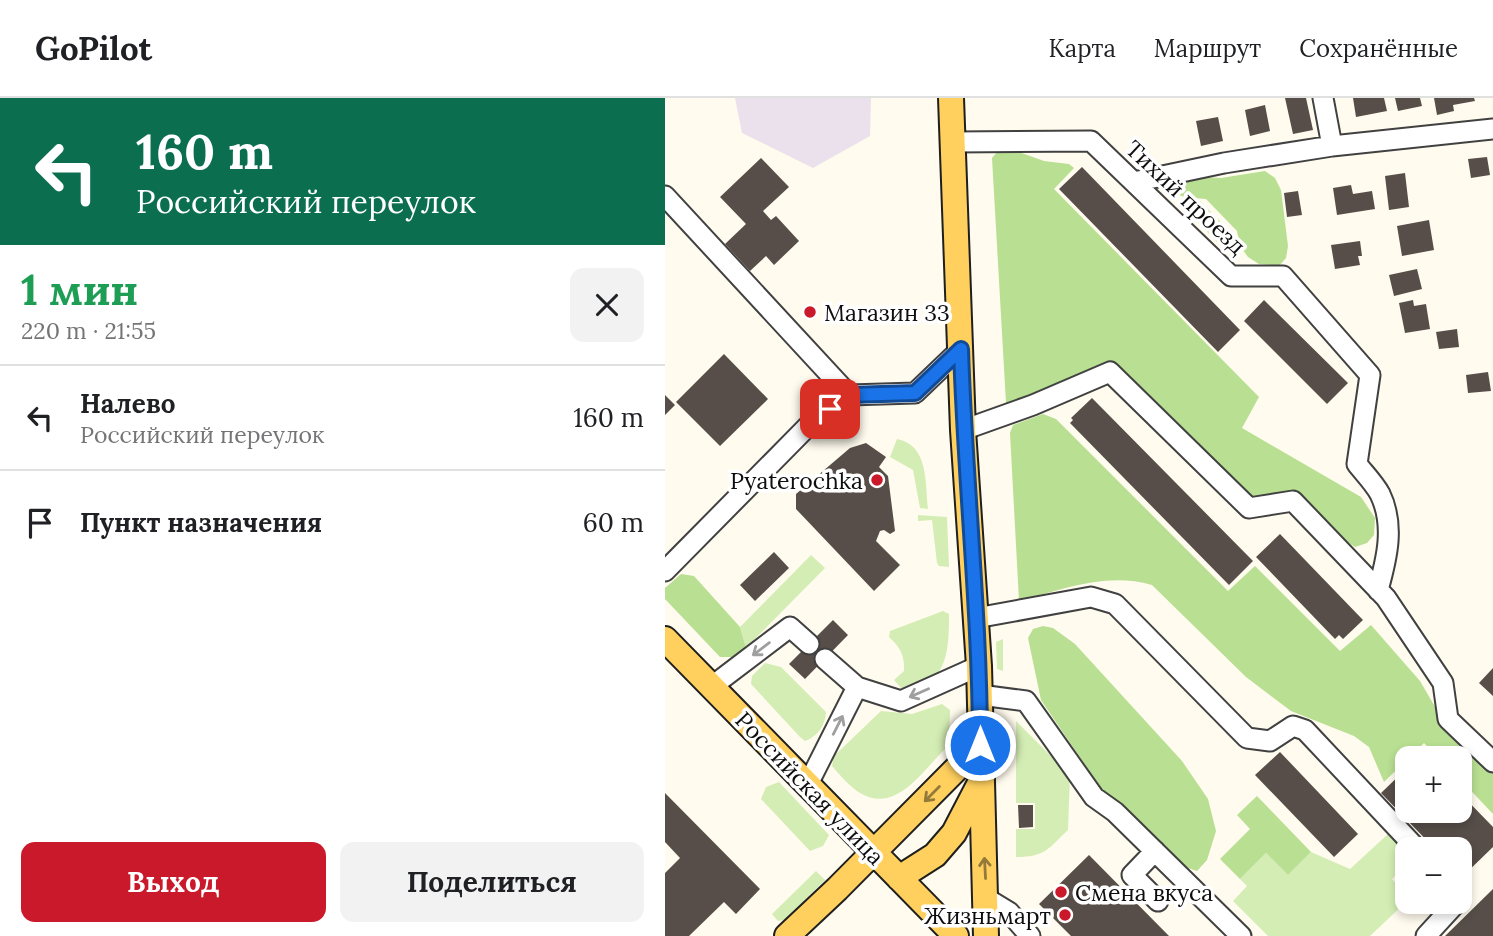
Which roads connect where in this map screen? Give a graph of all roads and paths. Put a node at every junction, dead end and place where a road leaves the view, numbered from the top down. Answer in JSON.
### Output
{"nodes":[{"id":1,"x":951,"y":98,"type":"edge"},
{"id":2,"x":1323,"y":98,"type":"edge"},
{"id":3,"x":1493,"y":130,"type":"edge"},
{"id":4,"x":954,"y":142,"type":"junction"},
{"id":5,"x":1332,"y":146,"type":"junction"},
{"id":6,"x":1134,"y":182,"type":"junction"},
{"id":7,"x":665,"y":196,"type":"edge"},
{"id":8,"x":961,"y":349,"type":"junction"},
{"id":9,"x":849,"y":395,"type":"junction"},
{"id":10,"x":963,"y":430,"type":"junction"},
{"id":11,"x":667,"y":563,"type":"edge"},
{"id":12,"x":1378,"y":590,"type":"junction"},
{"id":13,"x":976,"y":618,"type":"junction"},
{"id":14,"x":665,"y":639,"type":"edge"},
{"id":15,"x":809,"y":644,"type":"dead end"},
{"id":16,"x":825,"y":659,"type":"dead end"},
{"id":17,"x":979,"y":666,"type":"junction"},
{"id":18,"x":712,"y":687,"type":"junction"},
{"id":19,"x":857,"y":687,"type":"junction"},
{"id":20,"x":980,"y":695,"type":"junction"},
{"id":21,"x":980,"y":745,"type":"junction"},
{"id":22,"x":1493,"y":761,"type":"edge"},
{"id":23,"x":981,"y":780,"type":"junction"},
{"id":24,"x":807,"y":786,"type":"junction"},
{"id":25,"x":1406,"y":837,"type":"edge"},
{"id":26,"x":1155,"y":851,"type":"junction"},
{"id":27,"x":874,"y":853,"type":"junction"},
{"id":28,"x":899,"y":878,"type":"junction"},
{"id":29,"x":986,"y":898,"type":"junction"},
{"id":30,"x":1158,"y":901,"type":"dead end"},
{"id":31,"x":1446,"y":914,"type":"edge"},
{"id":32,"x":795,"y":933,"type":"edge"},
{"id":33,"x":955,"y":936,"type":"edge"},
{"id":34,"x":986,"y":936,"type":"edge"},
{"id":35,"x":1030,"y":936,"type":"edge"},
{"id":36,"x":1241,"y":936,"type":"edge"},
{"id":37,"x":1426,"y":936,"type":"edge"}],
"edges":[{"from":1,"to":4,"type":"main road"},
{"from":2,"to":5,"type":"street"},
{"from":3,"to":5,"type":"street"},
{"from":4,"to":6,"type":"street","name":"Тихий проезд"},
{"from":4,"to":8,"type":"main road"},
{"from":5,"to":6,"type":"street"},
{"from":6,"to":12,"type":"street","name":"Тихий проезд"},
{"from":7,"to":9,"type":"street"},
{"from":8,"to":9,"type":"street"},
{"from":8,"to":10,"type":"main road"},
{"from":9,"to":11,"type":"street"},
{"from":10,"to":12,"type":"street"},
{"from":10,"to":13,"type":"main road"},
{"from":12,"to":22,"type":"street"},
{"from":13,"to":17,"type":"main road"},
{"from":13,"to":25,"type":"street"},
{"from":14,"to":18,"type":"main road","name":"Российская улица"},
{"from":15,"to":18,"type":"street","one_way":true},
{"from":16,"to":19,"type":"street"},
{"from":17,"to":19,"type":"street","one_way":true},
{"from":17,"to":20,"type":"main road"},
{"from":18,"to":24,"type":"main road","name":"Российская улица"},
{"from":24,"to":19,"type":"street","one_way":true},
{"from":20,"to":21,"type":"main road"},
{"from":20,"to":26,"type":"street"},
{"from":21,"to":23,"type":"main road"},
{"from":21,"to":27,"type":"main road","one_way":true},
{"from":23,"to":28,"type":"main road"},
{"from":29,"to":23,"type":"main road","one_way":true},
{"from":24,"to":27,"type":"main road","name":"Российская улица"},
{"from":26,"to":30,"type":"street"},
{"from":26,"to":36,"type":"street"},
{"from":27,"to":28,"type":"main road","name":"Российская улица"},
{"from":27,"to":32,"type":"main road"},
{"from":28,"to":33,"type":"main road","name":"Российская улица"},
{"from":29,"to":34,"type":"main road"},
{"from":29,"to":35,"type":"street"},
{"from":31,"to":37,"type":"street"}]}
